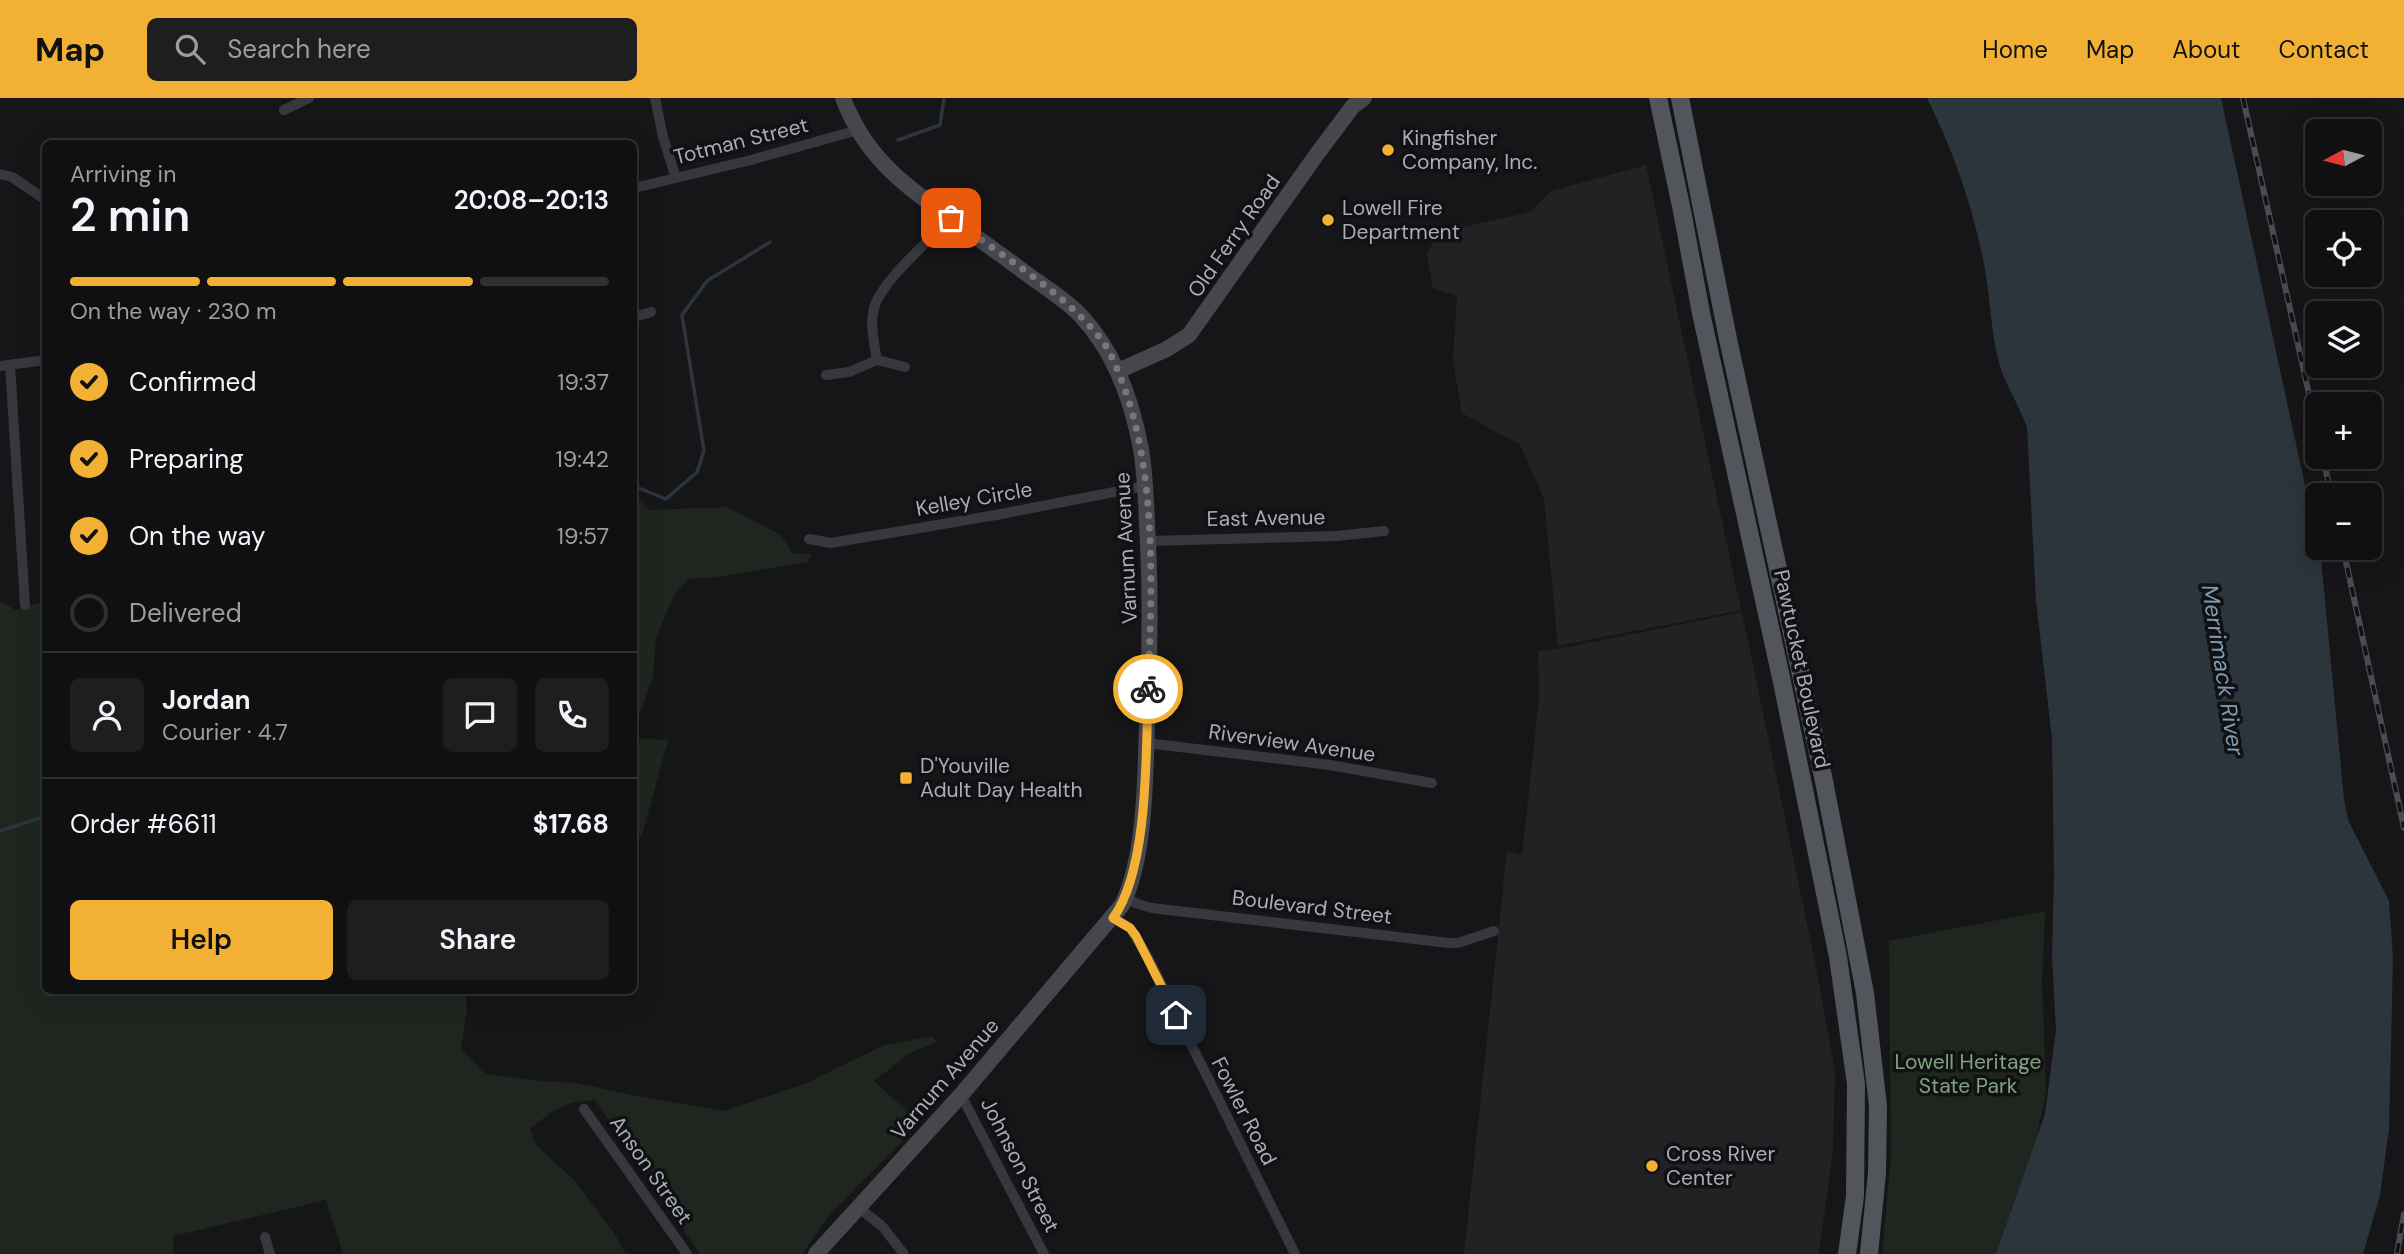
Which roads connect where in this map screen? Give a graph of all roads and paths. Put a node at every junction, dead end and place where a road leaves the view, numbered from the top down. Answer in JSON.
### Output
{"nodes":[{"id":1,"x":309,"y":98,"type":"edge"},
{"id":2,"x":655,"y":98,"type":"edge"},
{"id":3,"x":843,"y":98,"type":"edge"},
{"id":4,"x":1364,"y":98,"type":"edge"},
{"id":5,"x":1658,"y":98,"type":"edge"},
{"id":6,"x":1679,"y":98,"type":"edge"},
{"id":7,"x":284,"y":110,"type":"dead end"},
{"id":8,"x":858,"y":130,"type":"junction"},
{"id":9,"x":0,"y":174,"type":"edge"},
{"id":10,"x":676,"y":178,"type":"junction"},
{"id":11,"x":637,"y":187,"type":"edge"},
{"id":12,"x":42,"y":197,"type":"edge"},
{"id":13,"x":951,"y":218,"type":"junction"},
{"id":14,"x":651,"y":312,"type":"dead end"},
{"id":15,"x":637,"y":316,"type":"edge"},
{"id":16,"x":42,"y":360,"type":"edge"},
{"id":17,"x":877,"y":360,"type":"junction"},
{"id":18,"x":5,"y":365,"type":"edge"},
{"id":19,"x":905,"y":366,"type":"dead end"},
{"id":20,"x":1118,"y":371,"type":"junction"},
{"id":21,"x":826,"y":374,"type":"dead end"},
{"id":22,"x":1145,"y":486,"type":"junction"},
{"id":23,"x":1384,"y":531,"type":"dead end"},
{"id":24,"x":809,"y":540,"type":"dead end"},
{"id":25,"x":1149,"y":541,"type":"junction"},
{"id":26,"x":25,"y":605,"type":"dead end"},
{"id":27,"x":1146,"y":743,"type":"junction"},
{"id":28,"x":1432,"y":783,"type":"dead end"},
{"id":29,"x":1126,"y":895,"type":"junction"},
{"id":30,"x":1113,"y":918,"type":"junction"},
{"id":31,"x":1494,"y":931,"type":"dead end"},
{"id":32,"x":961,"y":1094,"type":"junction"},
{"id":33,"x":584,"y":1109,"type":"dead end"},
{"id":34,"x":859,"y":1208,"type":"junction"},
{"id":35,"x":265,"y":1237,"type":"dead end"},
{"id":36,"x":271,"y":1254,"type":"edge"},
{"id":37,"x":687,"y":1254,"type":"edge"},
{"id":38,"x":816,"y":1254,"type":"edge"},
{"id":39,"x":904,"y":1254,"type":"edge"},
{"id":40,"x":1044,"y":1254,"type":"edge"},
{"id":41,"x":1295,"y":1254,"type":"edge"},
{"id":42,"x":1847,"y":1254,"type":"edge"},
{"id":43,"x":1869,"y":1254,"type":"edge"}],
"edges":[{"from":1,"to":7,"type":"street"},
{"from":2,"to":10,"type":"street"},
{"from":3,"to":8,"type":"main road","name":"Varnum Avenue"},
{"from":4,"to":20,"type":"main road","name":"Old Ferry Road"},
{"from":5,"to":42,"type":"main road","name":"Pawtucket Boulevard"},
{"from":6,"to":43,"type":"main road","name":"Pawtucket Boulevard"},
{"from":8,"to":10,"type":"street","name":"Totman Street"},
{"from":8,"to":13,"type":"main road","name":"Varnum Avenue"},
{"from":9,"to":12,"type":"street"},
{"from":10,"to":11,"type":"street","name":"Totman Street"},
{"from":13,"to":17,"type":"street"},
{"from":13,"to":20,"type":"main road","name":"Varnum Avenue"},
{"from":14,"to":15,"type":"street"},
{"from":16,"to":18,"type":"street"},
{"from":17,"to":19,"type":"street"},
{"from":17,"to":21,"type":"street"},
{"from":18,"to":26,"type":"street"},
{"from":20,"to":22,"type":"main road","name":"Varnum Avenue"},
{"from":22,"to":24,"type":"street","name":"Kelley Circle"},
{"from":22,"to":25,"type":"main road","name":"Varnum Avenue"},
{"from":23,"to":25,"type":"street","name":"East Avenue"},
{"from":25,"to":27,"type":"main road","name":"Varnum Avenue"},
{"from":27,"to":28,"type":"street","name":"Riverview Avenue"},
{"from":27,"to":29,"type":"main road","name":"Varnum Avenue"},
{"from":29,"to":30,"type":"main road","name":"Varnum Avenue"},
{"from":29,"to":31,"type":"street","name":"Boulevard Street"},
{"from":30,"to":32,"type":"main road","name":"Varnum Avenue"},
{"from":30,"to":41,"type":"street","name":"Fowler Road"},
{"from":32,"to":34,"type":"main road","name":"Varnum Avenue"},
{"from":32,"to":40,"type":"street","name":"Johnson Street"},
{"from":33,"to":37,"type":"street","name":"Anson Street"},
{"from":34,"to":38,"type":"main road","name":"Varnum Avenue"},
{"from":34,"to":39,"type":"street"},
{"from":35,"to":36,"type":"street"}]}
